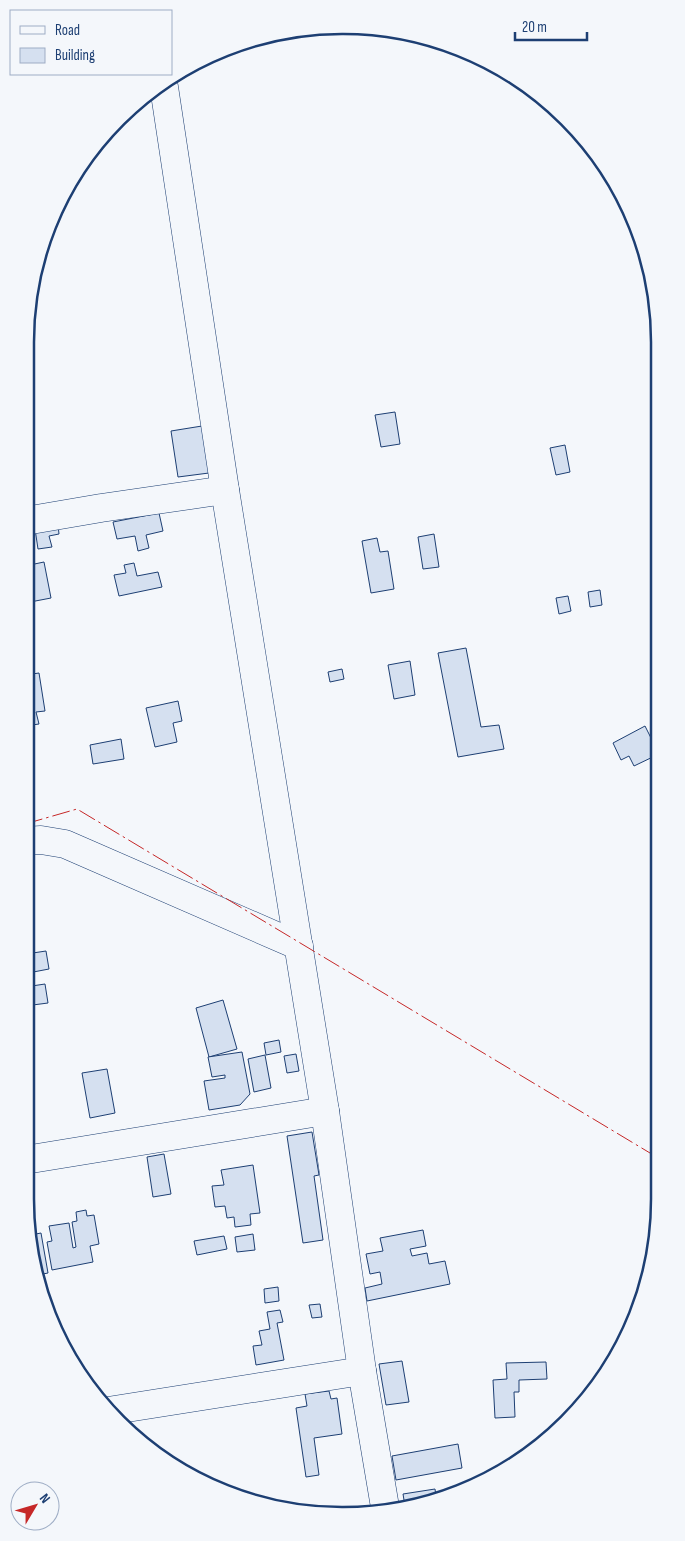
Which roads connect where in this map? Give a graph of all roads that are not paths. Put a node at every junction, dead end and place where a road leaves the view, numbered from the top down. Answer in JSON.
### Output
{"nodes":[{"id":1,"x":165,"y":91,"type":"edge"},
{"id":2,"x":225,"y":490,"type":"junction"},
{"id":3,"x":34,"y":519,"type":"edge"},
{"id":4,"x":34,"y":840,"type":"edge"},
{"id":5,"x":299,"y":946,"type":"junction"},
{"id":6,"x":325,"y":1111,"type":"junction"},
{"id":7,"x":34,"y":1159,"type":"edge"},
{"id":8,"x":362,"y":1371,"type":"junction"},
{"id":9,"x":117,"y":1410,"type":"edge"},
{"id":10,"x":385,"y":1505,"type":"edge"}],
"edges":[{"from":1,"to":2,"type":"street"},
{"from":2,"to":3,"type":"street"},
{"from":2,"to":5,"type":"street"},
{"from":4,"to":5,"type":"street"},
{"from":5,"to":6,"type":"street"},
{"from":6,"to":7,"type":"street"},
{"from":6,"to":8,"type":"street"},
{"from":8,"to":9,"type":"street"},
{"from":8,"to":10,"type":"street"}]}
